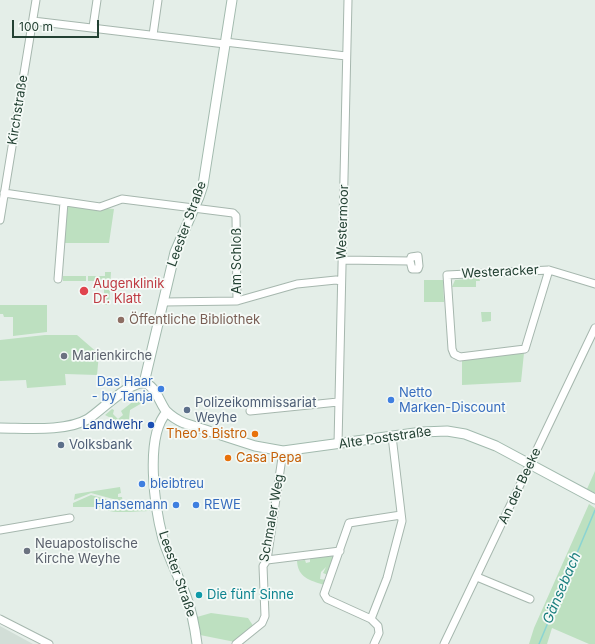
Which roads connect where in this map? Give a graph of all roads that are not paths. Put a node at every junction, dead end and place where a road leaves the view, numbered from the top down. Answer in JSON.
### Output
{"nodes":[{"id":1,"x":36,"y":0,"type":"edge"},
{"id":2,"x":97,"y":0,"type":"edge"},
{"id":3,"x":158,"y":0,"type":"edge"},
{"id":4,"x":232,"y":0,"type":"edge"},
{"id":5,"x":348,"y":0,"type":"edge"},
{"id":6,"x":33,"y":21,"type":"junction"},
{"id":7,"x":93,"y":27,"type":"junction"},
{"id":8,"x":153,"y":35,"type":"junction"},
{"id":9,"x":225,"y":43,"type":"junction"},
{"id":10,"x":346,"y":56,"type":"junction"},
{"id":11,"x":4,"y":193,"type":"junction"},
{"id":12,"x":64,"y":202,"type":"junction"},
{"id":13,"x":195,"y":208,"type":"junction"},
{"id":14,"x":0,"y":220,"type":"edge"},
{"id":15,"x":342,"y":260,"type":"junction"},
{"id":16,"x":410,"y":261,"type":"dead end"},
{"id":17,"x":549,"y":270,"type":"junction"},
{"id":18,"x":58,"y":279,"type":"dead end"},
{"id":19,"x":341,"y":281,"type":"junction"},
{"id":20,"x":595,"y":284,"type":"edge"},
{"id":21,"x":237,"y":301,"type":"junction"},
{"id":22,"x":164,"y":302,"type":"junction"},
{"id":23,"x":595,"y":328,"type":"edge"},
{"id":24,"x":144,"y":383,"type":"junction"},
{"id":25,"x":338,"y":402,"type":"junction"},
{"id":26,"x":250,"y":411,"type":"dead end"},
{"id":27,"x":168,"y":412,"type":"junction"},
{"id":28,"x":0,"y":428,"type":"edge"},
{"id":29,"x":392,"y":436,"type":"junction"},
{"id":30,"x":338,"y":444,"type":"junction"},
{"id":31,"x":283,"y":452,"type":"junction"},
{"id":32,"x":530,"y":465,"type":"junction"},
{"id":33,"x":595,"y":499,"type":"edge"},
{"id":34,"x":401,"y":515,"type":"junction"},
{"id":35,"x":70,"y":518,"type":"dead end"},
{"id":36,"x":0,"y":530,"type":"edge"},
{"id":37,"x":340,"y":551,"type":"junction"},
{"id":38,"x":267,"y":560,"type":"junction"},
{"id":39,"x":477,"y":577,"type":"junction"},
{"id":40,"x":530,"y":599,"type":"dead end"},
{"id":41,"x":0,"y":619,"type":"edge"},
{"id":42,"x":371,"y":619,"type":"junction"},
{"id":43,"x":49,"y":644,"type":"edge"},
{"id":44,"x":197,"y":644,"type":"edge"},
{"id":45,"x":236,"y":644,"type":"edge"},
{"id":46,"x":374,"y":644,"type":"edge"},
{"id":47,"x":444,"y":644,"type":"edge"}],
"edges":[{"from":1,"to":6,"type":"street","name":"Kirchstraße"},
{"from":2,"to":7,"type":"street"},
{"from":3,"to":8,"type":"street"},
{"from":4,"to":9,"type":"main road","name":"Leester Straße"},
{"from":5,"to":10,"type":"street","name":"Westermoor"},
{"from":6,"to":7,"type":"street"},
{"from":6,"to":11,"type":"street","name":"Kirchstraße"},
{"from":7,"to":8,"type":"street"},
{"from":8,"to":9,"type":"street"},
{"from":9,"to":10,"type":"street"},
{"from":9,"to":13,"type":"main road","name":"Leester Straße"},
{"from":10,"to":15,"type":"street","name":"Westermoor"},
{"from":11,"to":12,"type":"street","name":"Am Schloß"},
{"from":11,"to":14,"type":"street","name":"Kirchstraße"},
{"from":12,"to":13,"type":"street","name":"Am Schloß"},
{"from":12,"to":18,"type":"street"},
{"from":13,"to":21,"type":"street","name":"Am Schloß"},
{"from":13,"to":22,"type":"main road","name":"Leester Straße"},
{"from":15,"to":16,"type":"street"},
{"from":15,"to":19,"type":"street","name":"Westermoor"},
{"from":17,"to":17,"type":"street","name":"Westeracker"},
{"from":17,"to":20,"type":"street","name":"Westeracker"},
{"from":19,"to":21,"type":"street","name":"Am Schloß"},
{"from":19,"to":25,"type":"street","name":"Westermoor"},
{"from":21,"to":22,"type":"street","name":"Am Schloß"},
{"from":22,"to":24,"type":"main road","name":"Leester Straße"},
{"from":23,"to":32,"type":"street","name":"An der Beeke"},
{"from":24,"to":27,"type":"main road"},
{"from":24,"to":28,"type":"main road"},
{"from":25,"to":26,"type":"street"},
{"from":25,"to":30,"type":"street","name":"Westermoor"},
{"from":27,"to":31,"type":"main road","name":"Alte Poststraße"},
{"from":27,"to":44,"type":"main road","name":"Leester Straße"},
{"from":29,"to":30,"type":"main road","name":"Alte Poststraße"},
{"from":29,"to":32,"type":"main road","name":"Alte Poststraße"},
{"from":29,"to":34,"type":"street"},
{"from":30,"to":31,"type":"main road","name":"Alte Poststraße"},
{"from":31,"to":38,"type":"street","name":"Schmaler Weg"},
{"from":32,"to":33,"type":"main road","name":"Alte Poststraße"},
{"from":32,"to":39,"type":"street","name":"An der Beeke"},
{"from":34,"to":37,"type":"street"},
{"from":34,"to":42,"type":"street"},
{"from":35,"to":36,"type":"street"},
{"from":37,"to":38,"type":"street"},
{"from":37,"to":42,"type":"street"},
{"from":38,"to":45,"type":"street","name":"Schmaler Weg"},
{"from":39,"to":40,"type":"street"},
{"from":39,"to":47,"type":"street","name":"An der Beeke"},
{"from":41,"to":43,"type":"street"},
{"from":42,"to":46,"type":"street"}]}
